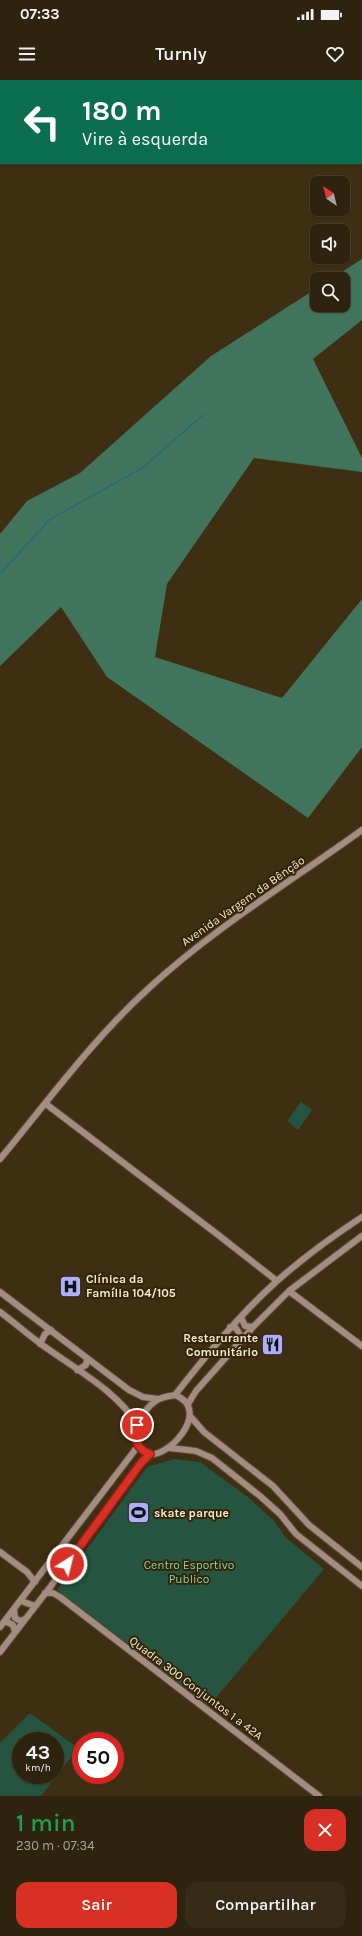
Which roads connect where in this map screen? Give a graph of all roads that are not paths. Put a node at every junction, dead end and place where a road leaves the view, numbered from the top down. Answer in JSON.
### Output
{"nodes":[{"id":1,"x":362,"y":830,"type":"edge"},
{"id":2,"x":46,"y":1104,"type":"junction"},
{"id":3,"x":0,"y":1159,"type":"edge"},
{"id":4,"x":362,"y":1217,"type":"edge"},
{"id":5,"x":362,"y":1236,"type":"edge"},
{"id":6,"x":277,"y":1281,"type":"junction"},
{"id":7,"x":289,"y":1291,"type":"junction"},
{"id":8,"x":0,"y":1292,"type":"edge"},
{"id":9,"x":0,"y":1312,"type":"edge"},
{"id":10,"x":241,"y":1317,"type":"junction"},
{"id":11,"x":230,"y":1327,"type":"junction"},
{"id":12,"x":253,"y":1327,"type":"junction"},
{"id":13,"x":51,"y":1330,"type":"junction"},
{"id":14,"x":238,"y":1341,"type":"junction"},
{"id":15,"x":40,"y":1344,"type":"junction"},
{"id":16,"x":362,"y":1346,"type":"edge"},
{"id":17,"x":87,"y":1359,"type":"junction"},
{"id":18,"x":77,"y":1370,"type":"junction"},
{"id":19,"x":175,"y":1395,"type":"junction"},
{"id":20,"x":158,"y":1399,"type":"junction"},
{"id":21,"x":188,"y":1404,"type":"junction"},
{"id":22,"x":190,"y":1416,"type":"junction"},
{"id":23,"x":137,"y":1425,"type":"junction"},
{"id":24,"x":138,"y":1446,"type":"junction"},
{"id":25,"x":170,"y":1448,"type":"junction"},
{"id":26,"x":150,"y":1454,"type":"junction"},
{"id":27,"x":0,"y":1552,"type":"edge"},
{"id":28,"x":362,"y":1567,"type":"edge"},
{"id":29,"x":36,"y":1580,"type":"junction"},
{"id":30,"x":52,"y":1586,"type":"junction"},
{"id":31,"x":362,"y":1586,"type":"edge"},
{"id":32,"x":46,"y":1593,"type":"junction"},
{"id":33,"x":60,"y":1597,"type":"junction"},
{"id":34,"x":21,"y":1601,"type":"junction"},
{"id":35,"x":35,"y":1606,"type":"junction"},
{"id":36,"x":14,"y":1609,"type":"junction"},
{"id":37,"x":25,"y":1619,"type":"junction"},
{"id":38,"x":2,"y":1624,"type":"edge"},
{"id":39,"x":15,"y":1632,"type":"junction"},
{"id":40,"x":0,"y":1652,"type":"edge"},
{"id":41,"x":319,"y":1796,"type":"edge"}],
"edges":[{"from":1,"to":2,"type":"main road","name":"Avenida Vargem da Bênção"},
{"from":2,"to":3,"type":"main road","name":"Avenida Vargem da Bênção"},
{"from":2,"to":6,"type":"main road"},
{"from":4,"to":6,"type":"main road"},
{"from":5,"to":7,"type":"main road"},
{"from":6,"to":10,"type":"main road"},
{"from":7,"to":12,"type":"main road"},
{"from":7,"to":16,"type":"main road"},
{"from":8,"to":13,"type":"main road"},
{"from":9,"to":15,"type":"main road"},
{"from":10,"to":11,"type":"main road"},
{"from":10,"to":12,"type":"main road"},
{"from":11,"to":14,"type":"main road"},
{"from":11,"to":19,"type":"main road"},
{"from":12,"to":14,"type":"main road"},
{"from":13,"to":15,"type":"main road"},
{"from":13,"to":17,"type":"main road"},
{"from":14,"to":21,"type":"main road"},
{"from":15,"to":18,"type":"main road"},
{"from":17,"to":18,"type":"main road"},
{"from":17,"to":20,"type":"main road"},
{"from":18,"to":23,"type":"main road"},
{"from":19,"to":20,"type":"main road"},
{"from":19,"to":21,"type":"main road"},
{"from":20,"to":23,"type":"main road"},
{"from":21,"to":22,"type":"main road"},
{"from":22,"to":25,"type":"main road"},
{"from":22,"to":28,"type":"main road"},
{"from":23,"to":24,"type":"main road"},
{"from":24,"to":26,"type":"main road"},
{"from":24,"to":29,"type":"main road"},
{"from":25,"to":26,"type":"main road"},
{"from":25,"to":31,"type":"main road"},
{"from":26,"to":30,"type":"main road"},
{"from":27,"to":29,"type":"main road"},
{"from":29,"to":34,"type":"main road"},
{"from":30,"to":32,"type":"main road"},
{"from":30,"to":33,"type":"main road","name":"Quadra 300 Conjuntos 1 a 42A"},
{"from":32,"to":33,"type":"main road","name":"Quadra 300 Conjuntos 1 a 42A"},
{"from":32,"to":35,"type":"main road"},
{"from":33,"to":41,"type":"main road","name":"Quadra 300 Conjuntos 1 a 42A"},
{"from":34,"to":35,"type":"main road"},
{"from":34,"to":36,"type":"main road"},
{"from":35,"to":37,"type":"main road"},
{"from":36,"to":37,"type":"main road"},
{"from":36,"to":38,"type":"main road"},
{"from":37,"to":39,"type":"main road"},
{"from":38,"to":39,"type":"main road"},
{"from":39,"to":40,"type":"main road"}]}
